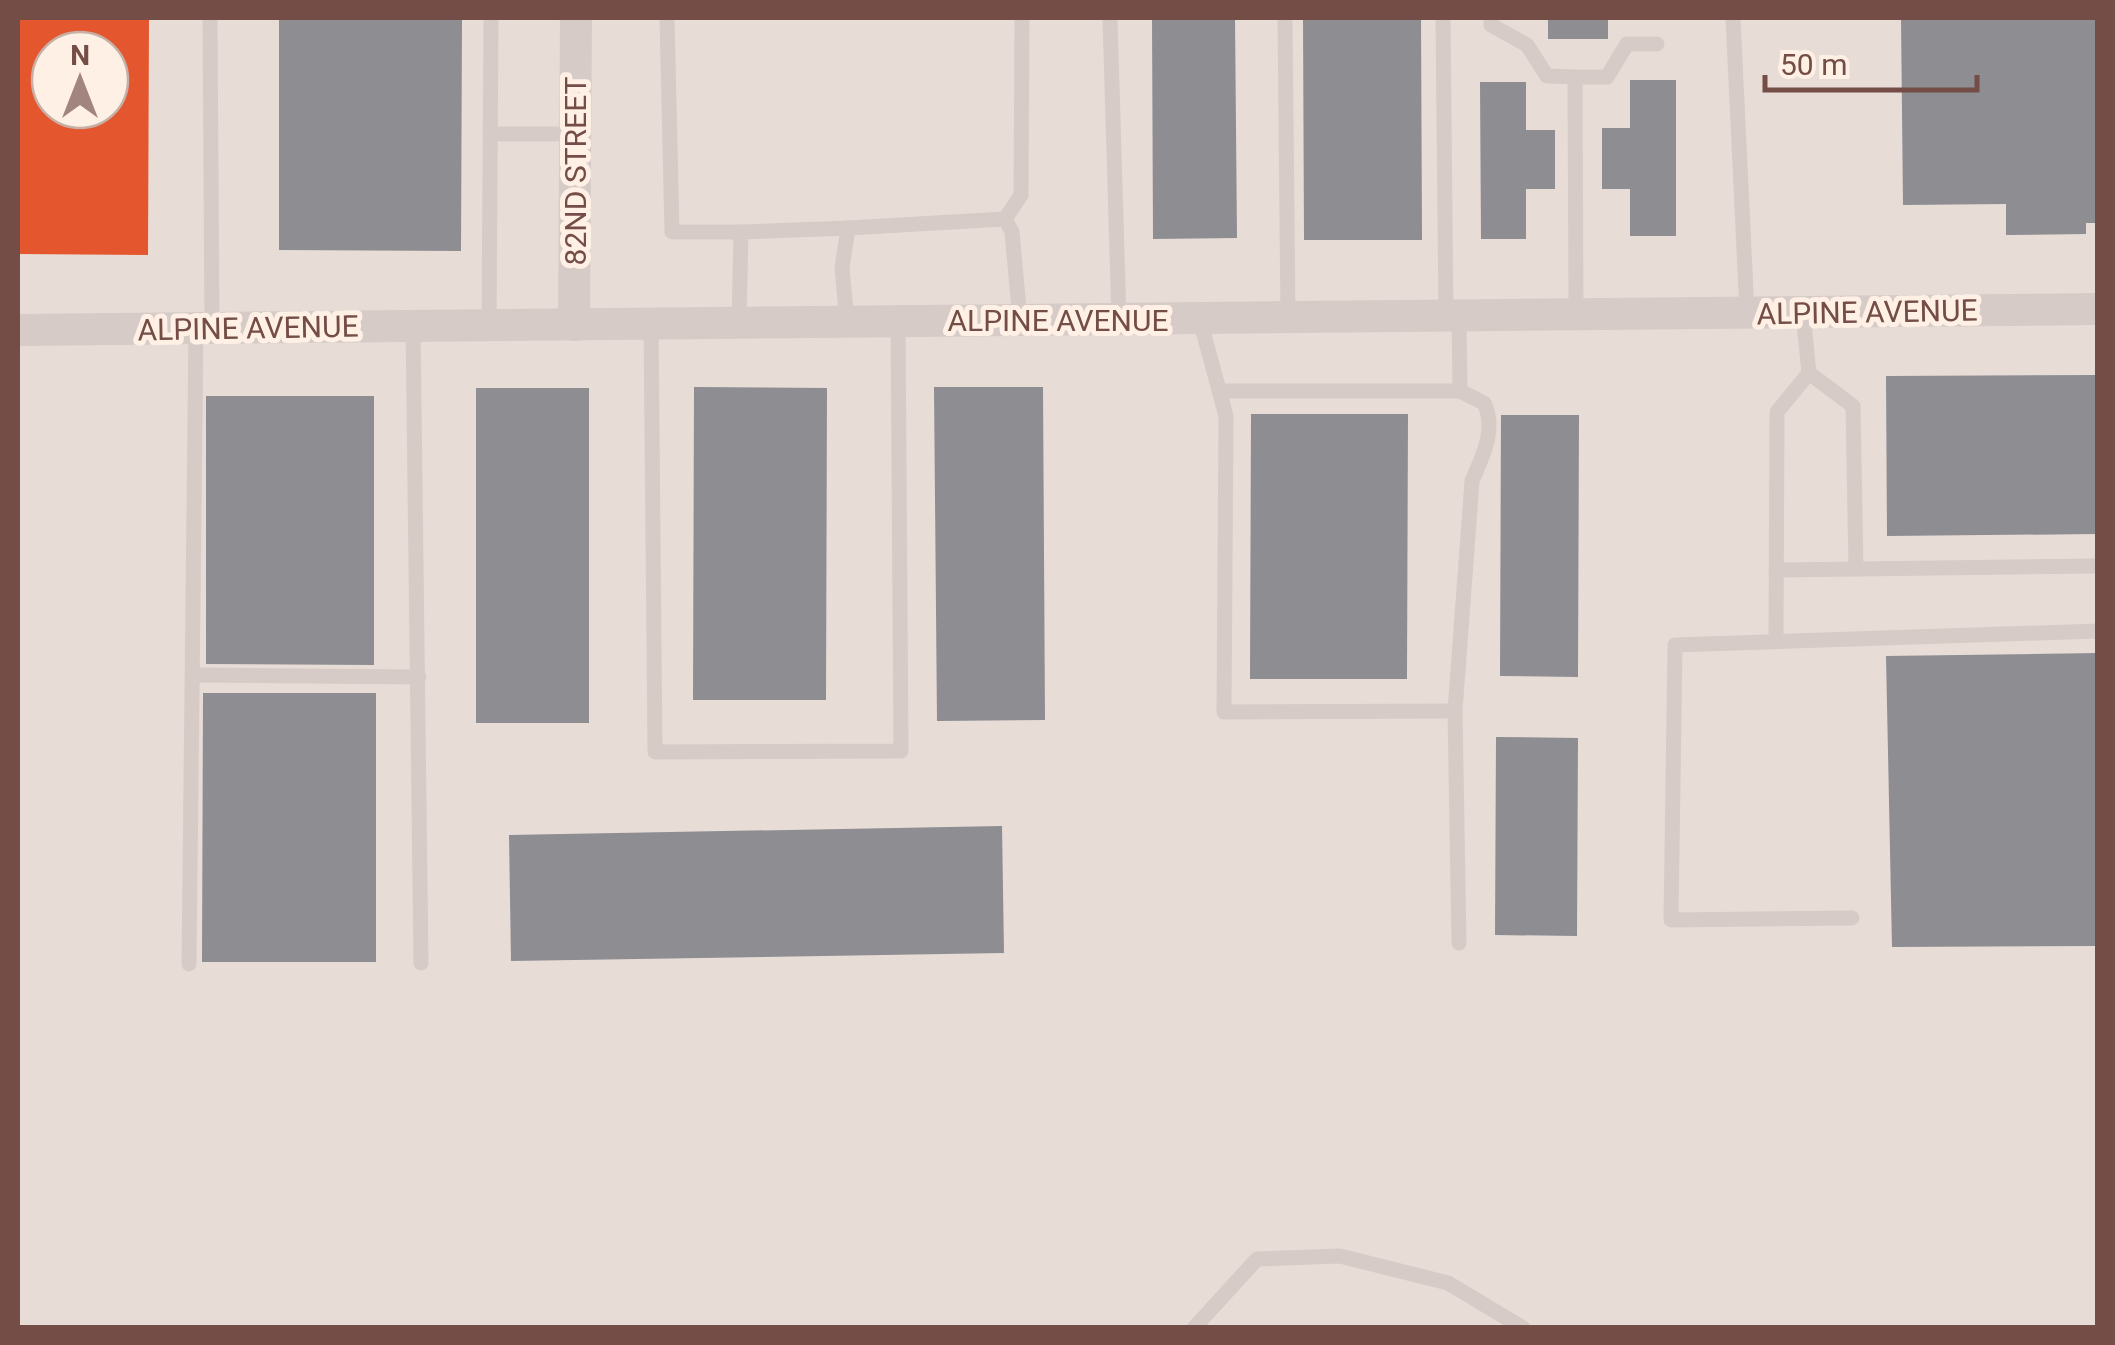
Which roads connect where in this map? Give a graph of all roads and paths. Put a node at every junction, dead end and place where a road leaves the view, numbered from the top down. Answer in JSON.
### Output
{"nodes":[{"id":1,"x":210,"y":18,"type":"edge"},
{"id":2,"x":491,"y":18,"type":"edge"},
{"id":3,"x":576,"y":18,"type":"edge"},
{"id":4,"x":668,"y":18,"type":"edge"},
{"id":5,"x":1022,"y":18,"type":"edge"},
{"id":6,"x":1110,"y":18,"type":"edge"},
{"id":7,"x":1285,"y":18,"type":"edge"},
{"id":8,"x":1443,"y":18,"type":"edge"},
{"id":9,"x":1491,"y":18,"type":"edge"},
{"id":10,"x":1733,"y":18,"type":"edge"},
{"id":11,"x":1657,"y":44,"type":"dead end"},
{"id":12,"x":1575,"y":77,"type":"junction"},
{"id":13,"x":490,"y":134,"type":"junction"},
{"id":14,"x":575,"y":134,"type":"junction"},
{"id":15,"x":1005,"y":219,"type":"junction"},
{"id":16,"x":848,"y":228,"type":"junction"},
{"id":17,"x":740,"y":232,"type":"junction"},
{"id":18,"x":2098,"y":309,"type":"edge"},
{"id":19,"x":1747,"y":314,"type":"junction"},
{"id":20,"x":1803,"y":314,"type":"junction"},
{"id":21,"x":1576,"y":315,"type":"junction"},
{"id":22,"x":1453,"y":316,"type":"junction"},
{"id":23,"x":1288,"y":318,"type":"junction"},
{"id":24,"x":1020,"y":320,"type":"junction"},
{"id":25,"x":1118,"y":320,"type":"junction"},
{"id":26,"x":1200,"y":320,"type":"junction"},
{"id":27,"x":847,"y":322,"type":"junction"},
{"id":28,"x":898,"y":322,"type":"junction"},
{"id":29,"x":740,"y":323,"type":"junction"},
{"id":30,"x":651,"y":324,"type":"junction"},
{"id":31,"x":574,"y":325,"type":"junction"},
{"id":32,"x":413,"y":326,"type":"junction"},
{"id":33,"x":489,"y":326,"type":"junction"},
{"id":34,"x":204,"y":328,"type":"junction"},
{"id":35,"x":18,"y":330,"type":"edge"},
{"id":36,"x":1810,"y":373,"type":"junction"},
{"id":37,"x":1460,"y":390,"type":"junction"},
{"id":38,"x":1220,"y":392,"type":"junction"},
{"id":39,"x":2098,"y":566,"type":"edge"},
{"id":40,"x":1856,"y":569,"type":"junction"},
{"id":41,"x":1776,"y":570,"type":"junction"},
{"id":42,"x":2098,"y":631,"type":"edge"},
{"id":43,"x":1776,"y":638,"type":"junction"},
{"id":44,"x":193,"y":675,"type":"junction"},
{"id":45,"x":419,"y":677,"type":"junction"},
{"id":46,"x":1455,"y":711,"type":"junction"},
{"id":47,"x":1852,"y":918,"type":"dead end"},
{"id":48,"x":1458,"y":943,"type":"dead end"},
{"id":49,"x":420,"y":963,"type":"dead end"},
{"id":50,"x":189,"y":964,"type":"dead end"},
{"id":51,"x":1194,"y":1328,"type":"edge"},
{"id":52,"x":1523,"y":1328,"type":"edge"}],
"edges":[{"from":1,"to":34,"type":"lane"},
{"from":2,"to":13,"type":"lane"},
{"from":3,"to":14,"type":"street","name":"82ND STREET"},
{"from":4,"to":17,"type":"lane"},
{"from":5,"to":15,"type":"lane"},
{"from":6,"to":25,"type":"lane"},
{"from":7,"to":23,"type":"lane"},
{"from":8,"to":22,"type":"lane"},
{"from":9,"to":12,"type":"lane"},
{"from":10,"to":19,"type":"lane"},
{"from":11,"to":12,"type":"lane"},
{"from":12,"to":21,"type":"lane"},
{"from":13,"to":14,"type":"lane"},
{"from":13,"to":33,"type":"lane"},
{"from":14,"to":31,"type":"street","name":"82ND STREET"},
{"from":15,"to":16,"type":"lane"},
{"from":15,"to":24,"type":"lane"},
{"from":16,"to":17,"type":"lane"},
{"from":16,"to":27,"type":"lane"},
{"from":17,"to":29,"type":"lane"},
{"from":18,"to":20,"type":"street","name":"ALPINE AVENUE"},
{"from":19,"to":20,"type":"street","name":"ALPINE AVENUE"},
{"from":19,"to":21,"type":"street","name":"ALPINE AVENUE"},
{"from":20,"to":36,"type":"lane"},
{"from":21,"to":22,"type":"street","name":"ALPINE AVENUE"},
{"from":22,"to":23,"type":"street","name":"ALPINE AVENUE"},
{"from":22,"to":37,"type":"lane"},
{"from":23,"to":26,"type":"street","name":"ALPINE AVENUE"},
{"from":24,"to":25,"type":"street","name":"ALPINE AVENUE"},
{"from":24,"to":28,"type":"street","name":"ALPINE AVENUE"},
{"from":25,"to":26,"type":"street","name":"ALPINE AVENUE"},
{"from":26,"to":38,"type":"lane"},
{"from":27,"to":28,"type":"street","name":"ALPINE AVENUE"},
{"from":27,"to":29,"type":"street","name":"ALPINE AVENUE"},
{"from":28,"to":30,"type":"lane"},
{"from":29,"to":30,"type":"street","name":"ALPINE AVENUE"},
{"from":30,"to":31,"type":"street","name":"ALPINE AVENUE"},
{"from":31,"to":33,"type":"street","name":"ALPINE AVENUE"},
{"from":32,"to":33,"type":"street","name":"ALPINE AVENUE"},
{"from":32,"to":34,"type":"street","name":"ALPINE AVENUE"},
{"from":32,"to":45,"type":"lane"},
{"from":34,"to":35,"type":"street","name":"ALPINE AVENUE"},
{"from":34,"to":44,"type":"lane"},
{"from":36,"to":40,"type":"lane"},
{"from":36,"to":41,"type":"lane"},
{"from":37,"to":38,"type":"lane"},
{"from":37,"to":46,"type":"lane"},
{"from":38,"to":46,"type":"lane"},
{"from":39,"to":40,"type":"lane"},
{"from":40,"to":41,"type":"lane"},
{"from":41,"to":43,"type":"lane"},
{"from":42,"to":43,"type":"lane"},
{"from":43,"to":47,"type":"lane"},
{"from":44,"to":45,"type":"lane"},
{"from":44,"to":50,"type":"lane"},
{"from":45,"to":49,"type":"lane"},
{"from":46,"to":48,"type":"lane"},
{"from":51,"to":52,"type":"lane"}]}
